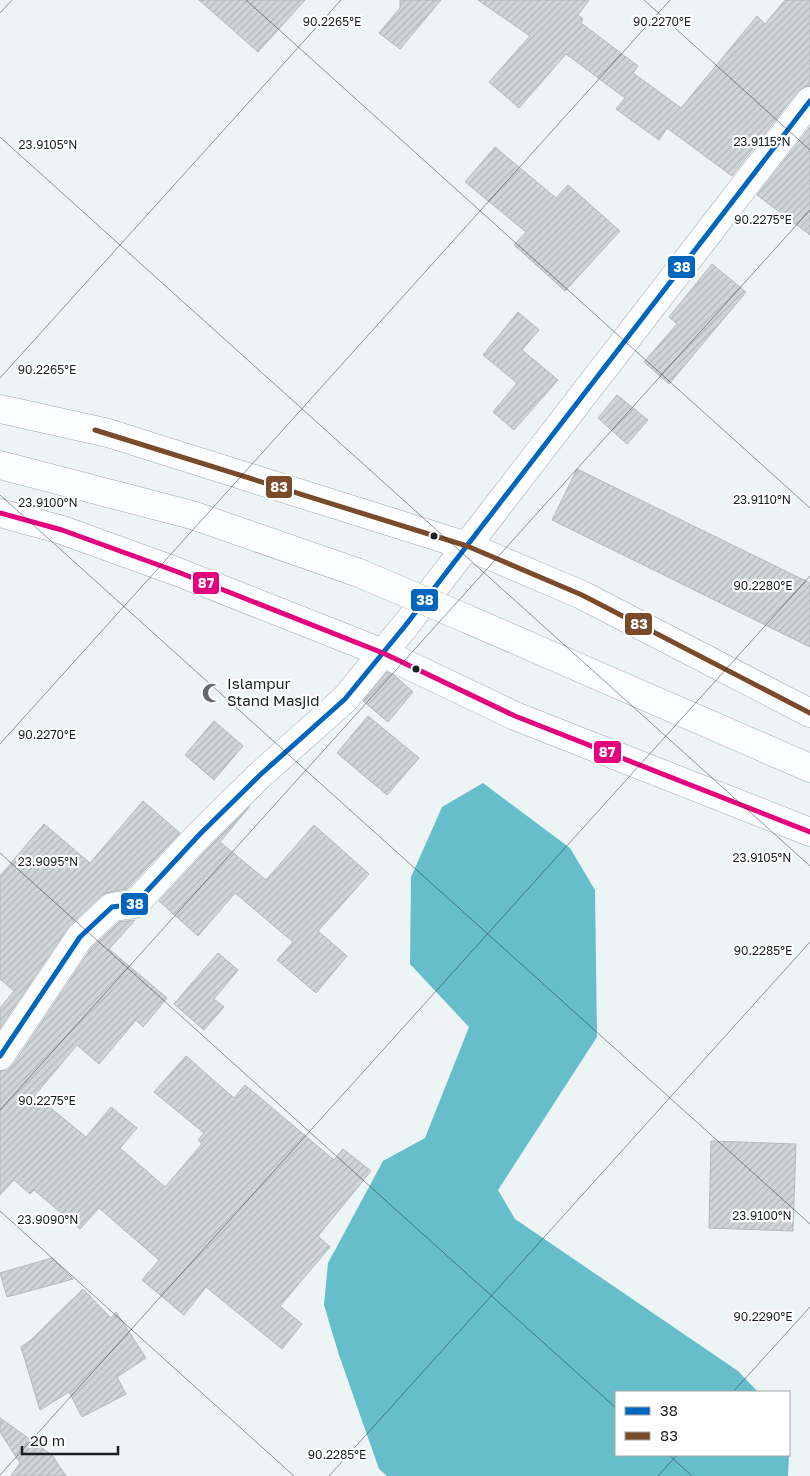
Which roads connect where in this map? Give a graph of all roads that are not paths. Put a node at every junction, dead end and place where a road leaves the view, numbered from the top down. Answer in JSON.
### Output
{"nodes":[{"id":1,"x":810,"y":101,"type":"edge"},
{"id":2,"x":0,"y":409,"type":"edge"},
{"id":3,"x":0,"y":465,"type":"edge"},
{"id":4,"x":0,"y":513,"type":"edge"},
{"id":5,"x":467,"y":546,"type":"junction"},
{"id":6,"x":383,"y":654,"type":"junction"},
{"id":7,"x":810,"y":713,"type":"edge"},
{"id":8,"x":810,"y":768,"type":"edge"},
{"id":9,"x":810,"y":832,"type":"edge"},
{"id":10,"x":0,"y":1056,"type":"edge"}],
"edges":[{"from":1,"to":5,"type":"main road"},
{"from":2,"to":5,"type":"main road"},
{"from":3,"to":8,"type":"main road","bridge":true},
{"from":4,"to":6,"type":"main road"},
{"from":5,"to":6,"type":"main road"},
{"from":5,"to":7,"type":"main road"},
{"from":6,"to":9,"type":"main road"},
{"from":6,"to":10,"type":"main road"}]}
